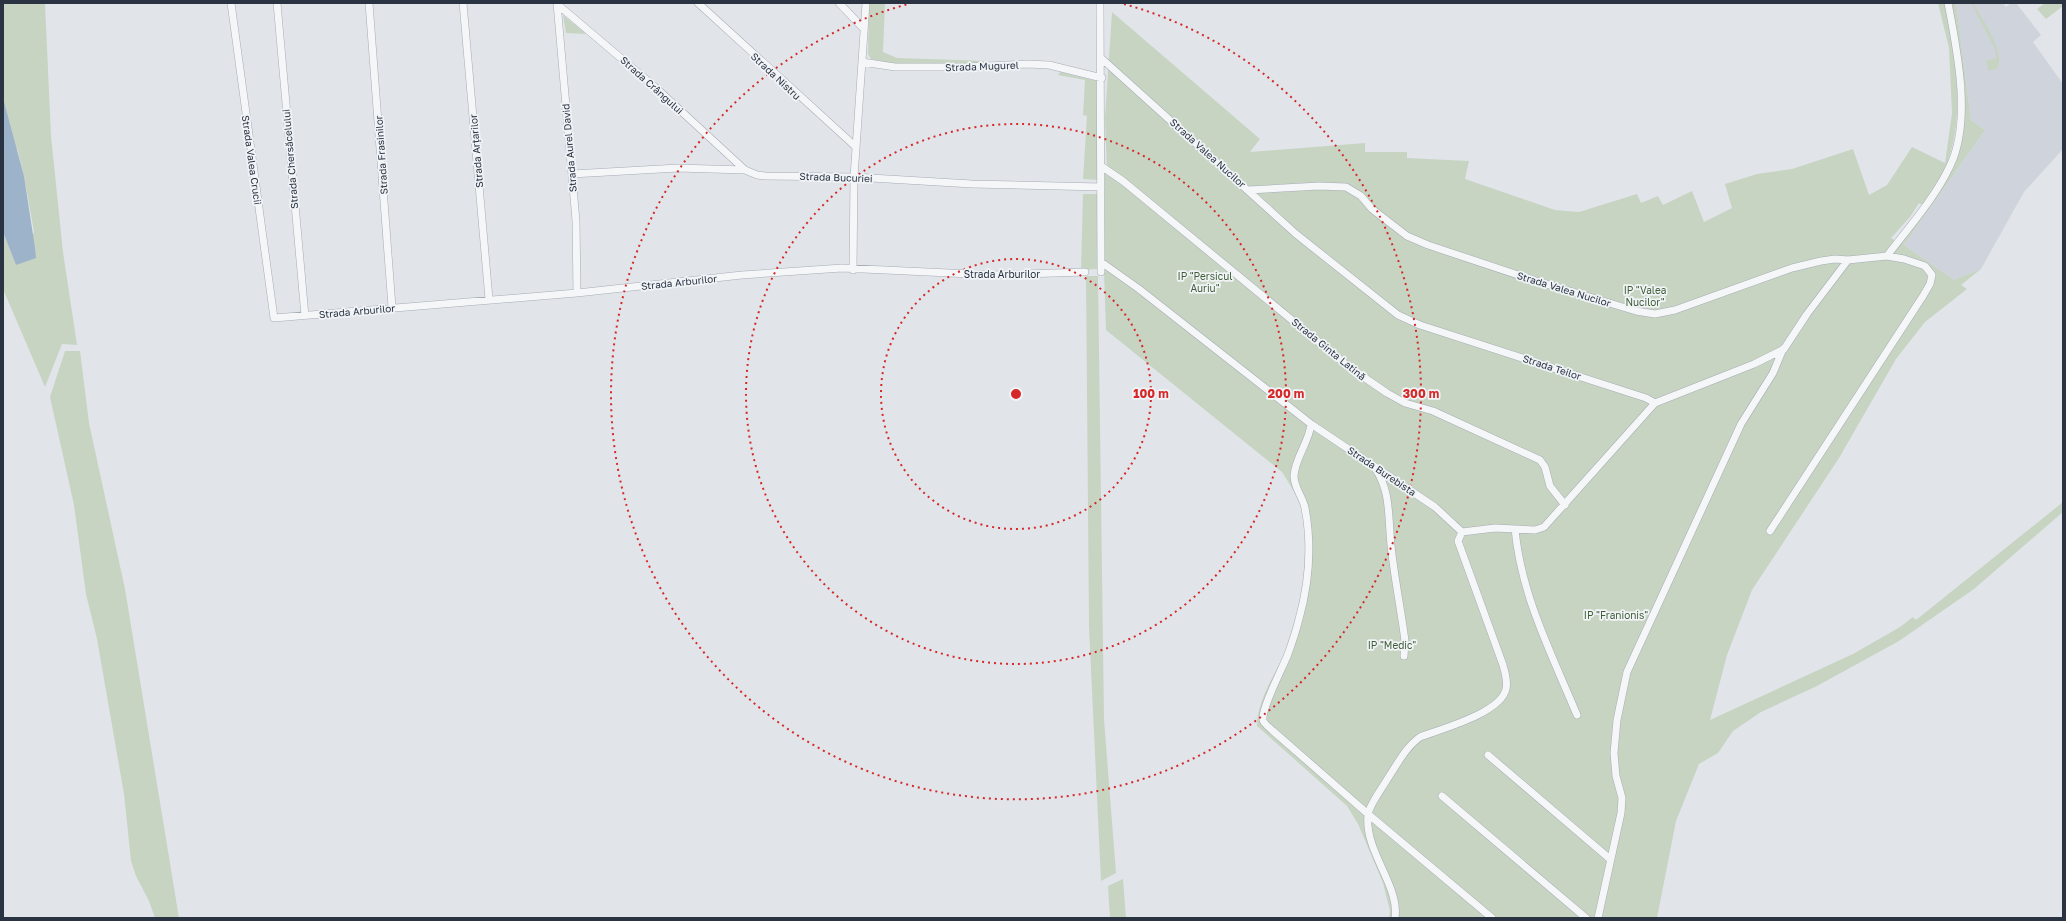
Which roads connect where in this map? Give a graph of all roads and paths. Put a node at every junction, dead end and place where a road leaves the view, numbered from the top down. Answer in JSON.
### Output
{"nodes":[{"id":1,"x":230,"y":3,"type":"edge"},
{"id":2,"x":277,"y":3,"type":"edge"},
{"id":3,"x":369,"y":3,"type":"edge"},
{"id":4,"x":463,"y":3,"type":"edge"},
{"id":5,"x":557,"y":3,"type":"edge"},
{"id":6,"x":698,"y":3,"type":"edge"},
{"id":7,"x":838,"y":3,"type":"edge"},
{"id":8,"x":866,"y":3,"type":"edge"},
{"id":9,"x":1100,"y":3,"type":"edge"},
{"id":10,"x":1948,"y":3,"type":"edge"},
{"id":11,"x":864,"y":29,"type":"junction"},
{"id":12,"x":1101,"y":58,"type":"junction"},
{"id":13,"x":862,"y":62,"type":"junction"},
{"id":14,"x":1102,"y":78,"type":"junction"},
{"id":15,"x":856,"y":147,"type":"junction"},
{"id":16,"x":1101,"y":166,"type":"junction"},
{"id":17,"x":745,"y":170,"type":"junction"},
{"id":18,"x":572,"y":174,"type":"junction"},
{"id":19,"x":854,"y":177,"type":"junction"},
{"id":20,"x":1101,"y":186,"type":"junction"},
{"id":21,"x":1248,"y":190,"type":"junction"},
{"id":22,"x":1887,"y":256,"type":"junction"},
{"id":23,"x":1848,"y":260,"type":"junction"},
{"id":24,"x":1101,"y":262,"type":"junction"},
{"id":25,"x":853,"y":270,"type":"junction"},
{"id":26,"x":1085,"y":272,"type":"dead end"},
{"id":27,"x":1101,"y":272,"type":"dead end"},
{"id":28,"x":577,"y":293,"type":"junction"},
{"id":29,"x":489,"y":299,"type":"junction"},
{"id":30,"x":392,"y":307,"type":"junction"},
{"id":31,"x":305,"y":316,"type":"junction"},
{"id":32,"x":274,"y":318,"type":"joint"},
{"id":33,"x":1784,"y":349,"type":"junction"},
{"id":34,"x":1655,"y":403,"type":"junction"},
{"id":35,"x":1311,"y":424,"type":"junction"},
{"id":36,"x":1372,"y":465,"type":"junction"},
{"id":37,"x":1398,"y":481,"type":"junction"},
{"id":38,"x":1386,"y":490,"type":"junction"},
{"id":39,"x":1565,"y":504,"type":"junction"},
{"id":40,"x":1516,"y":529,"type":"junction"},
{"id":41,"x":1770,"y":531,"type":"dead end"},
{"id":42,"x":1462,"y":532,"type":"junction"},
{"id":43,"x":1404,"y":656,"type":"dead end"},
{"id":44,"x":1577,"y":715,"type":"dead end"},
{"id":45,"x":1488,"y":754,"type":"dead end"},
{"id":46,"x":1442,"y":796,"type":"dead end"},
{"id":47,"x":1368,"y":814,"type":"junction"},
{"id":48,"x":1610,"y":859,"type":"junction"},
{"id":49,"x":1397,"y":916,"type":"edge"},
{"id":50,"x":1492,"y":918,"type":"edge"},
{"id":51,"x":1586,"y":918,"type":"edge"},
{"id":52,"x":1598,"y":918,"type":"edge"}],
"edges":[{"from":1,"to":32,"type":"street","name":"Strada Valea Crucii"},
{"from":2,"to":31,"type":"street","name":"Strada Chersăcelului"},
{"from":3,"to":30,"type":"street","name":"Strada Frasinilor"},
{"from":4,"to":29,"type":"street","name":"Strada Arțarilor"},
{"from":5,"to":17,"type":"street","name":"Strada Crângului"},
{"from":5,"to":18,"type":"street","name":"Strada Aurel David"},
{"from":6,"to":15,"type":"street","name":"Strada Nistru"},
{"from":7,"to":11,"type":"street"},
{"from":8,"to":11,"type":"street"},
{"from":9,"to":12,"type":"street"},
{"from":10,"to":22,"type":"street"},
{"from":11,"to":13,"type":"street"},
{"from":12,"to":14,"type":"street"},
{"from":12,"to":21,"type":"street","name":"Strada Valea Nucilor"},
{"from":13,"to":14,"type":"street","name":"Strada Mugurel"},
{"from":13,"to":15,"type":"street"},
{"from":14,"to":16,"type":"street"},
{"from":15,"to":19,"type":"street"},
{"from":16,"to":20,"type":"street"},
{"from":16,"to":39,"type":"street","name":"Strada Ginta Latină"},
{"from":17,"to":18,"type":"street","name":"Strada Bucuriei"},
{"from":17,"to":19,"type":"street","name":"Strada Bucuriei"},
{"from":18,"to":28,"type":"street","name":"Strada Aurel David"},
{"from":19,"to":20,"type":"street","name":"Strada Bucuriei"},
{"from":19,"to":25,"type":"street"},
{"from":20,"to":24,"type":"street"},
{"from":21,"to":23,"type":"street","name":"Strada Valea Nucilor"},
{"from":21,"to":34,"type":"street","name":"Strada Teilor"},
{"from":22,"to":23,"type":"street","name":"Strada Valea Nucilor"},
{"from":22,"to":41,"type":"street","name":"Strada Valea Nucilor"},
{"from":23,"to":33,"type":"street"},
{"from":24,"to":27,"type":"street"},
{"from":24,"to":35,"type":"street","name":"Strada Burebista"},
{"from":25,"to":26,"type":"street","name":"Strada Arburilor"},
{"from":25,"to":28,"type":"street","name":"Strada Arburilor"},
{"from":28,"to":29,"type":"street","name":"Strada Arburilor"},
{"from":29,"to":30,"type":"street","name":"Strada Arburilor"},
{"from":30,"to":31,"type":"street","name":"Strada Arburilor"},
{"from":31,"to":32,"type":"street","name":"Strada Arburilor"},
{"from":33,"to":34,"type":"street"},
{"from":33,"to":48,"type":"street"},
{"from":34,"to":39,"type":"street"},
{"from":35,"to":36,"type":"street","name":"Strada Burebista"},
{"from":35,"to":47,"type":"street"},
{"from":36,"to":37,"type":"street","name":"Strada Burebista"},
{"from":36,"to":38,"type":"street"},
{"from":37,"to":38,"type":"street"},
{"from":37,"to":42,"type":"street","name":"Strada Burebista"},
{"from":38,"to":43,"type":"street"},
{"from":39,"to":40,"type":"street"},
{"from":40,"to":42,"type":"street"},
{"from":40,"to":44,"type":"street"},
{"from":42,"to":47,"type":"street"},
{"from":45,"to":48,"type":"street"},
{"from":46,"to":51,"type":"street"},
{"from":47,"to":49,"type":"street"},
{"from":47,"to":50,"type":"street"},
{"from":48,"to":52,"type":"street"}]}
